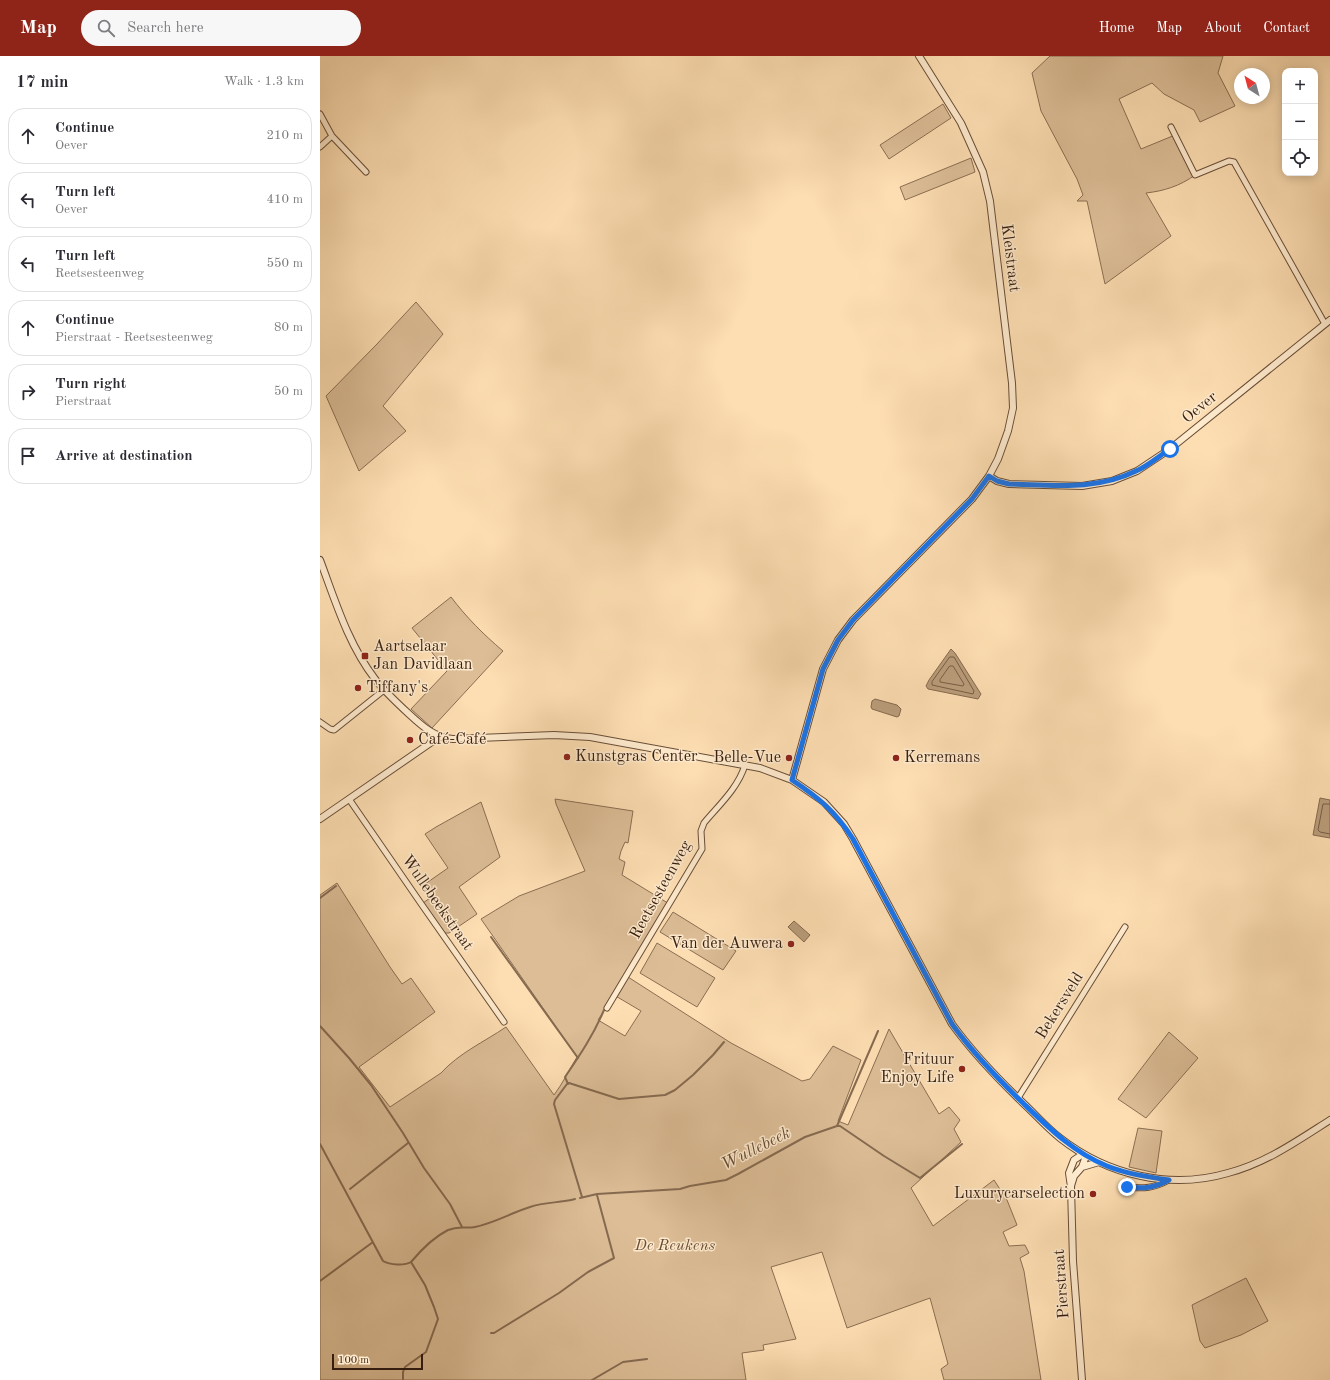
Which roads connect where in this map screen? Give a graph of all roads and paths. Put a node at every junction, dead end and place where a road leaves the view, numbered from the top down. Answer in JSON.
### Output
{"nodes":[{"id":1,"x":919,"y":56,"type":"edge"},
{"id":2,"x":320,"y":114,"type":"edge"},
{"id":3,"x":1171,"y":127,"type":"dead end"},
{"id":4,"x":332,"y":136,"type":"junction"},
{"id":5,"x":320,"y":147,"type":"edge"},
{"id":6,"x":366,"y":172,"type":"dead end"},
{"id":7,"x":1328,"y":322,"type":"edge"},
{"id":8,"x":989,"y":476,"type":"junction"},
{"id":9,"x":320,"y":560,"type":"edge"},
{"id":10,"x":384,"y":690,"type":"junction"},
{"id":11,"x":320,"y":722,"type":"edge"},
{"id":12,"x":439,"y":737,"type":"junction"},
{"id":13,"x":745,"y":765,"type":"junction"},
{"id":14,"x":792,"y":780,"type":"junction"},
{"id":15,"x":349,"y":799,"type":"junction"},
{"id":16,"x":320,"y":819,"type":"edge"},
{"id":17,"x":1125,"y":927,"type":"dead end"},
{"id":18,"x":607,"y":1008,"type":"dead end"},
{"id":19,"x":504,"y":1022,"type":"dead end"},
{"id":20,"x":1018,"y":1098,"type":"junction"},
{"id":21,"x":1330,"y":1120,"type":"edge"},
{"id":22,"x":1069,"y":1145,"type":"junction"},
{"id":23,"x":1085,"y":1155,"type":"junction"},
{"id":24,"x":1074,"y":1160,"type":"junction"},
{"id":25,"x":1099,"y":1162,"type":"junction"},
{"id":26,"x":1082,"y":1167,"type":"junction"},
{"id":27,"x":1169,"y":1180,"type":"junction"},
{"id":28,"x":1071,"y":1187,"type":"junction"},
{"id":29,"x":1127,"y":1187,"type":"dead end"},
{"id":30,"x":1082,"y":1380,"type":"edge"}],
"edges":[{"from":1,"to":8,"type":"street","name":"Kleistraat"},
{"from":2,"to":4,"type":"street"},
{"from":3,"to":7,"type":"street"},
{"from":4,"to":5,"type":"street"},
{"from":4,"to":6,"type":"street"},
{"from":7,"to":8,"type":"street","name":"Oever"},
{"from":8,"to":14,"type":"street"},
{"from":9,"to":10,"type":"street"},
{"from":10,"to":11,"type":"street"},
{"from":10,"to":12,"type":"street"},
{"from":12,"to":13,"type":"street"},
{"from":12,"to":15,"type":"street"},
{"from":13,"to":14,"type":"street"},
{"from":13,"to":18,"type":"street","name":"Reetsesteenweg"},
{"from":14,"to":20,"type":"street"},
{"from":15,"to":16,"type":"street"},
{"from":15,"to":19,"type":"street","name":"Wullebeekstraat"},
{"from":17,"to":20,"type":"street","name":"Bekersveld"},
{"from":20,"to":22,"type":"street"},
{"from":21,"to":27,"type":"street"},
{"from":22,"to":23,"type":"street"},
{"from":22,"to":24,"type":"street"},
{"from":23,"to":24,"type":"street"},
{"from":23,"to":25,"type":"street"},
{"from":23,"to":26,"type":"street","name":"Pierstraat"},
{"from":24,"to":28,"type":"street","name":"Pierstraat"},
{"from":25,"to":26,"type":"street"},
{"from":25,"to":27,"type":"street"},
{"from":26,"to":28,"type":"street","name":"Pierstraat"},
{"from":27,"to":29,"type":"street"},
{"from":28,"to":30,"type":"street","name":"Pierstraat"}]}
